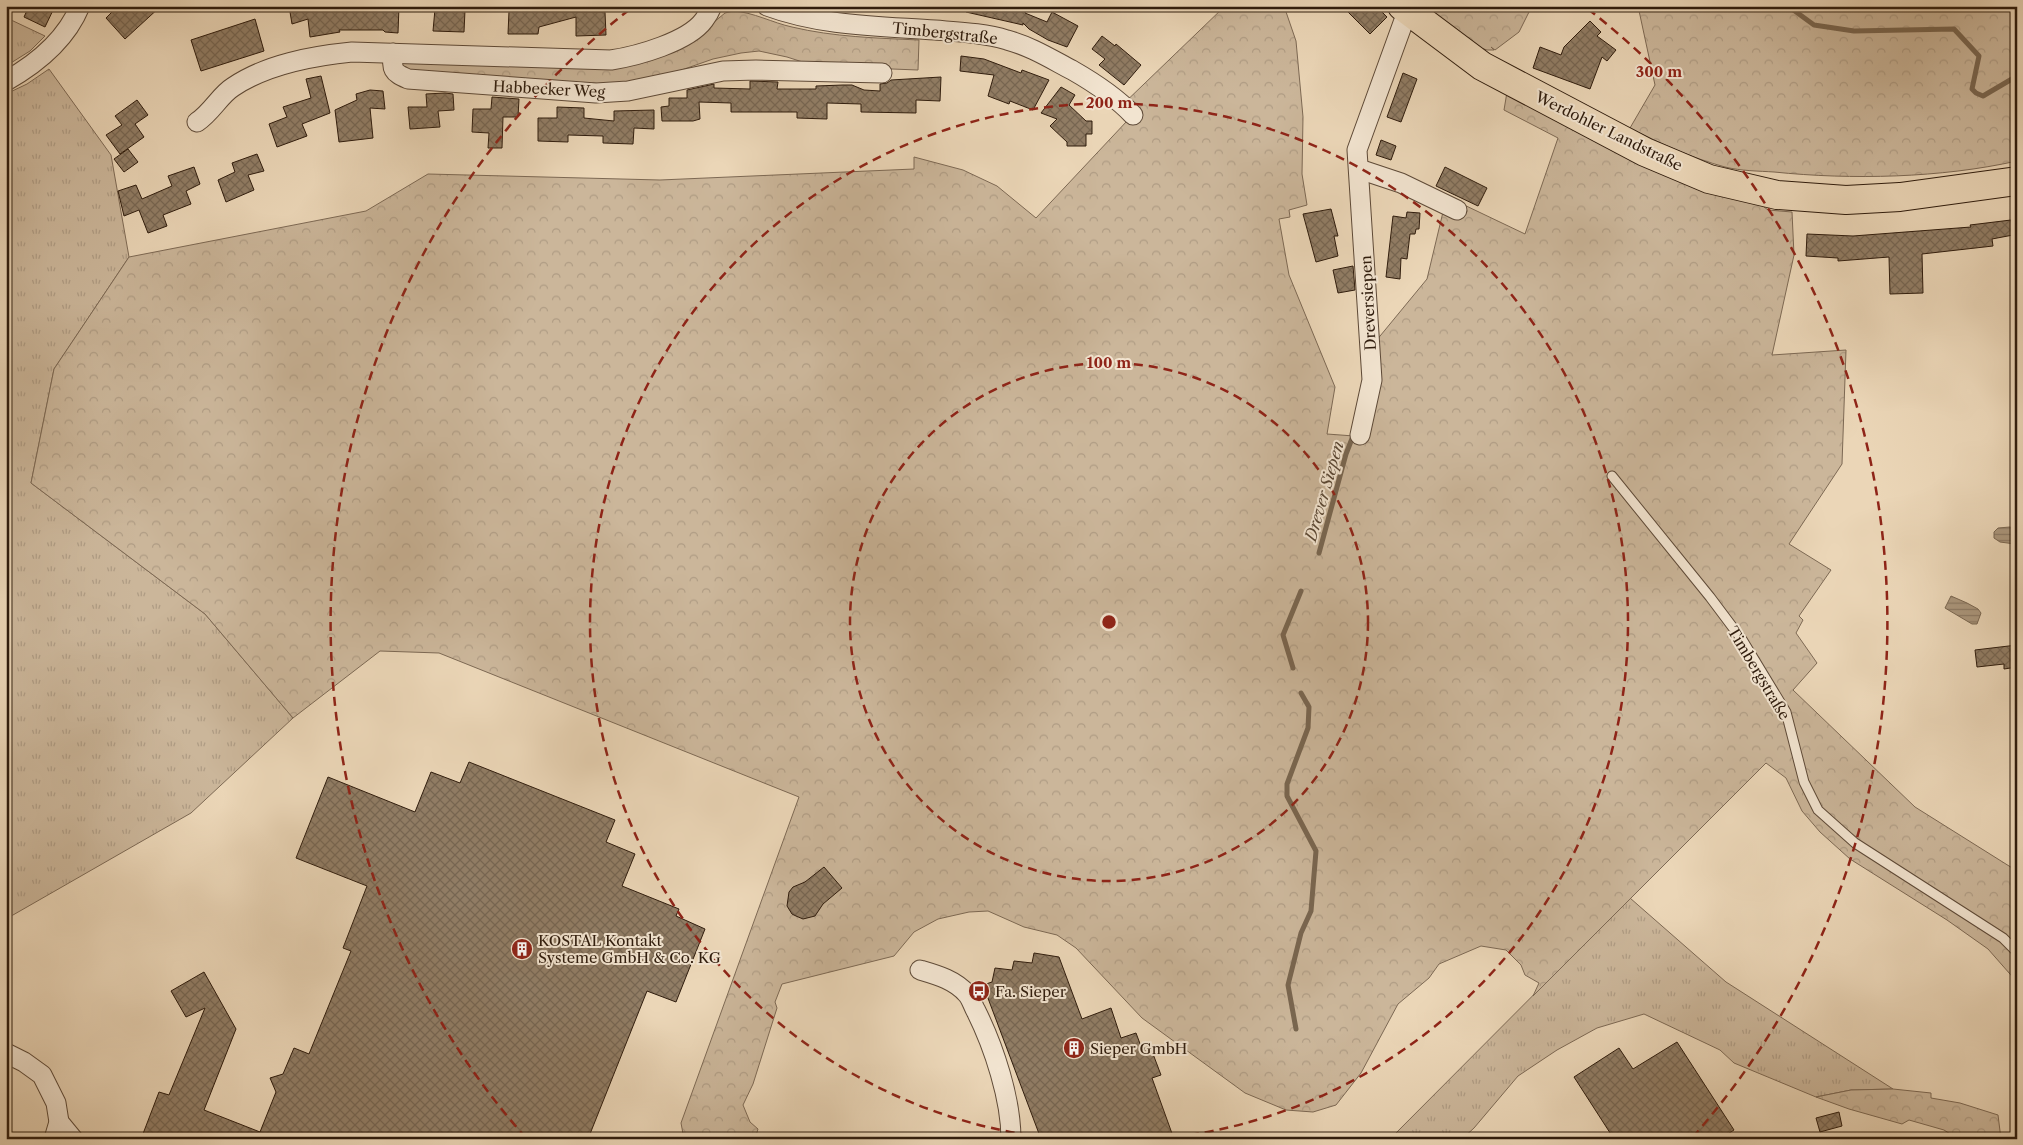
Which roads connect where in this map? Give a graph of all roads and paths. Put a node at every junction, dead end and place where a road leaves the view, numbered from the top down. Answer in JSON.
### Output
{"nodes":[{"id":1,"x":80,"y":6,"type":"edge"},
{"id":2,"x":712,"y":6,"type":"edge"},
{"id":3,"x":767,"y":6,"type":"edge"},
{"id":4,"x":1404,"y":9,"type":"edge"},
{"id":5,"x":393,"y":53,"type":"junction"},
{"id":6,"x":882,"y":73,"type":"dead end"},
{"id":7,"x":6,"y":81,"type":"edge"},
{"id":8,"x":1133,"y":115,"type":"dead end"},
{"id":9,"x":197,"y":122,"type":"dead end"},
{"id":10,"x":1359,"y":169,"type":"junction"},
{"id":11,"x":2017,"y":181,"type":"edge"},
{"id":12,"x":1457,"y":210,"type":"dead end"},
{"id":13,"x":1360,"y":436,"type":"dead end"},
{"id":14,"x":1612,"y":476,"type":"dead end"},
{"id":15,"x":2017,"y":952,"type":"edge"},
{"id":16,"x":920,"y":970,"type":"dead end"},
{"id":17,"x":6,"y":1053,"type":"edge"},
{"id":18,"x":56,"y":1131,"type":"edge"},
{"id":19,"x":73,"y":1139,"type":"edge"},
{"id":20,"x":1012,"y":1139,"type":"edge"}],
"edges":[{"from":1,"to":7,"type":"street"},
{"from":2,"to":5,"type":"street","name":"Habbecker Weg"},
{"from":3,"to":8,"type":"street","name":"Timbergstraße"},
{"from":4,"to":10,"type":"street","name":"Dreversiepen"},
{"from":4,"to":11,"type":"main road","name":"Werdohler Landstraße"},
{"from":5,"to":6,"type":"street","name":"Habbecker Weg"},
{"from":5,"to":9,"type":"street","name":"Habbecker Weg"},
{"from":10,"to":12,"type":"street"},
{"from":10,"to":13,"type":"street","name":"Dreversiepen"},
{"from":14,"to":15,"type":"lane","name":"Timbergstraße"},
{"from":16,"to":20,"type":"street"},
{"from":17,"to":18,"type":"street"},
{"from":18,"to":19,"type":"street"}]}
